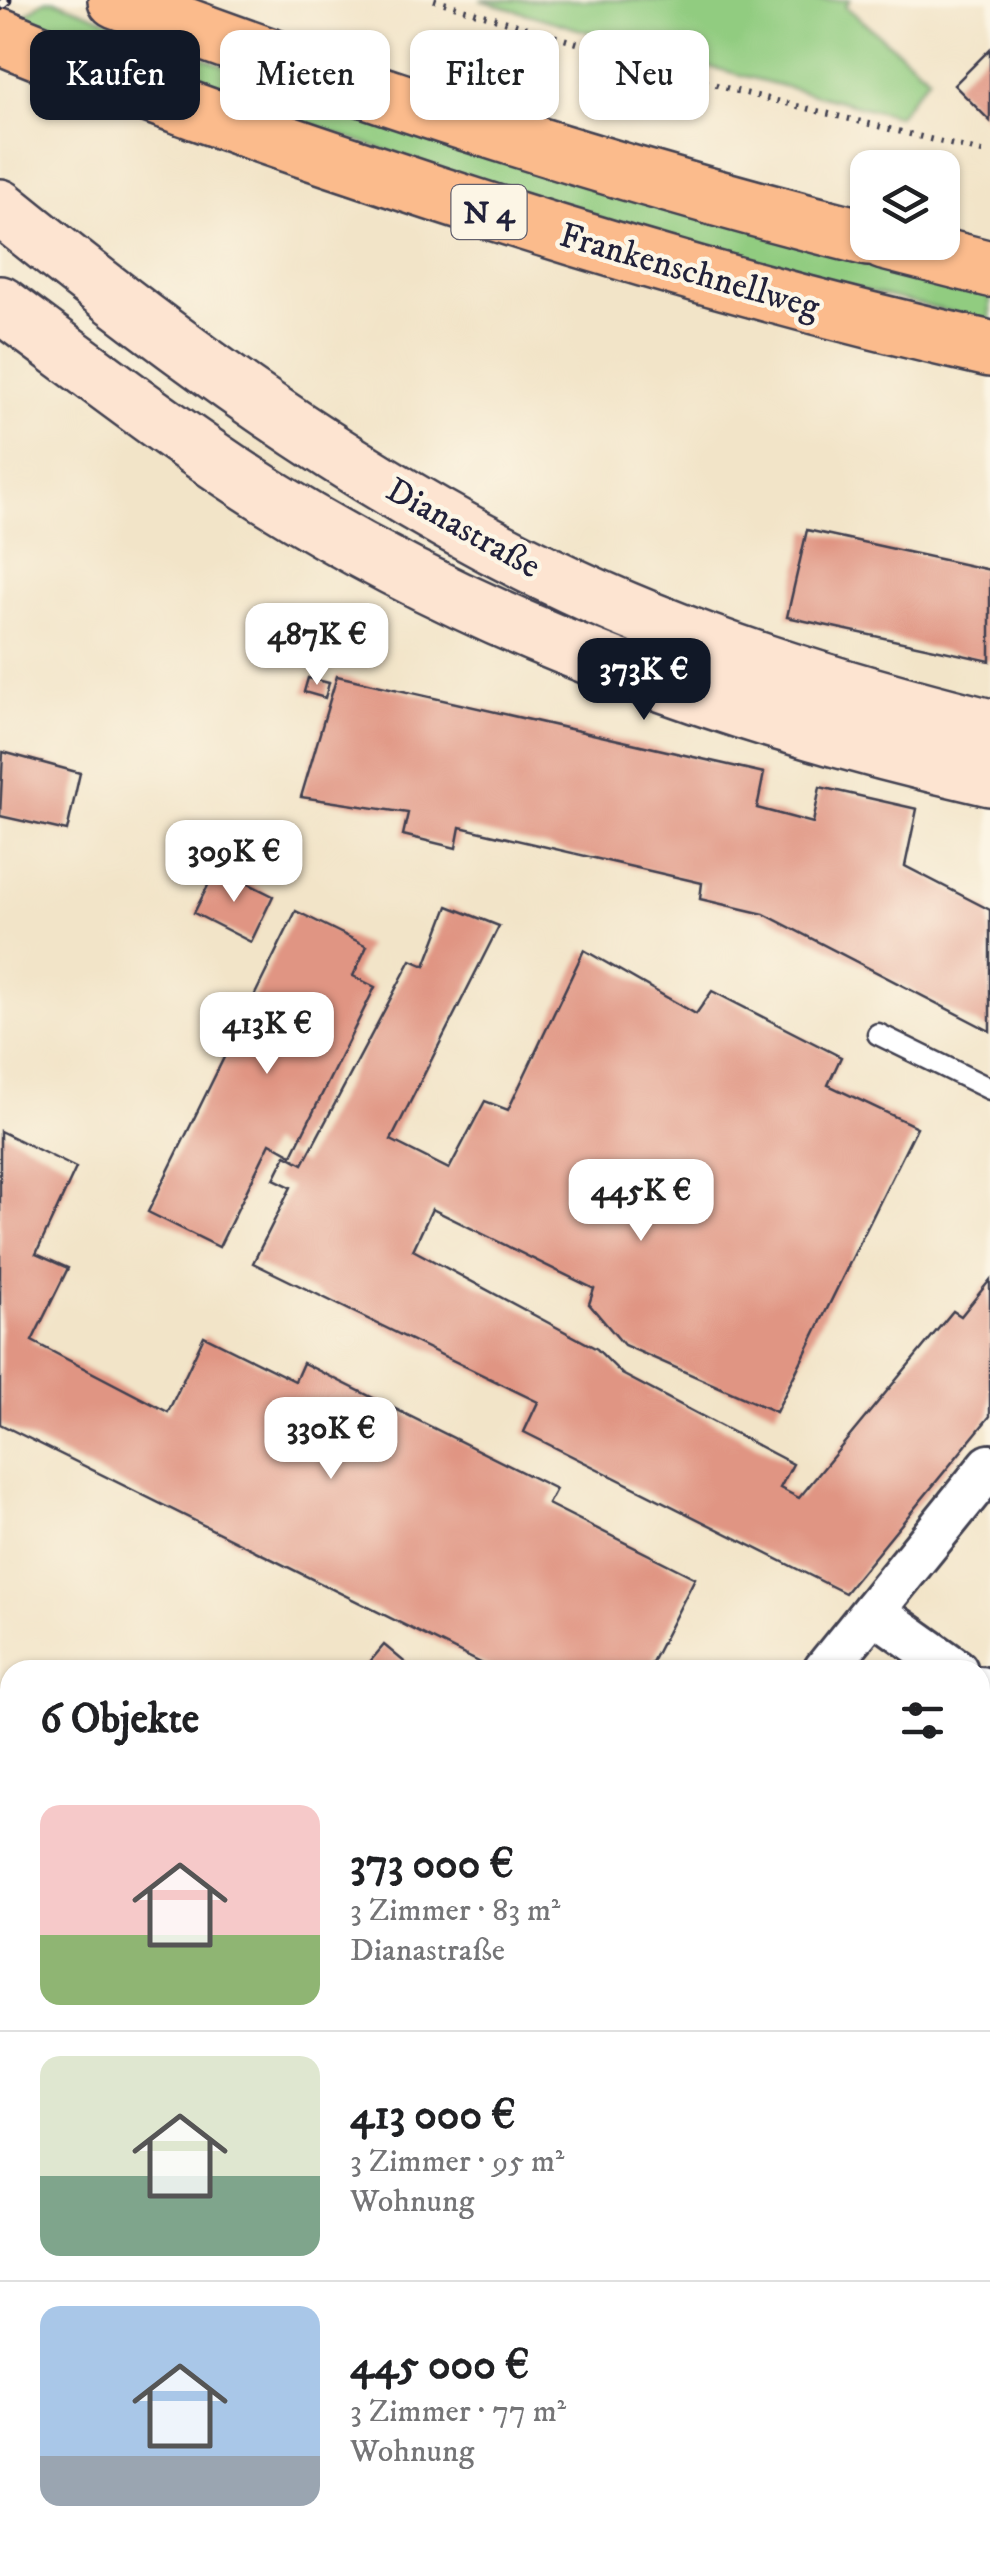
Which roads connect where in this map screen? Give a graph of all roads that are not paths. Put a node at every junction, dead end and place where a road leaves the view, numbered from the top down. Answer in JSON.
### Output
{"nodes":[{"id":1,"x":116,"y":0,"type":"edge"},
{"id":2,"x":0,"y":36,"type":"edge"},
{"id":3,"x":0,"y":207,"type":"edge"},
{"id":4,"x":850,"y":233,"type":"edge"},
{"id":5,"x":955,"y":260,"type":"edge"},
{"id":6,"x":990,"y":269,"type":"edge"},
{"id":7,"x":0,"y":304,"type":"edge"},
{"id":8,"x":990,"y":349,"type":"edge"},
{"id":9,"x":990,"y":728,"type":"edge"},
{"id":10,"x":990,"y":778,"type":"edge"},
{"id":11,"x":878,"y":1034,"type":"dead end"},
{"id":12,"x":990,"y":1089,"type":"edge"},
{"id":13,"x":990,"y":1466,"type":"edge"},
{"id":14,"x":873,"y":1611,"type":"junction"},
{"id":15,"x":833,"y":1660,"type":"edge"},
{"id":16,"x":942,"y":1660,"type":"edge"}],
"edges":[{"from":1,"to":4,"type":"highway","number":"N 4"},
{"from":2,"to":8,"type":"highway","name":"Frankenschnellweg","number":"N 4"},
{"from":3,"to":9,"type":"main road","name":"Dianastraße"},
{"from":5,"to":6,"type":"highway"},
{"from":7,"to":10,"type":"main road","name":"Dianastraße"},
{"from":11,"to":12,"type":"lane"},
{"from":13,"to":14,"type":"street"},
{"from":14,"to":15,"type":"street"},
{"from":14,"to":16,"type":"street"}]}
